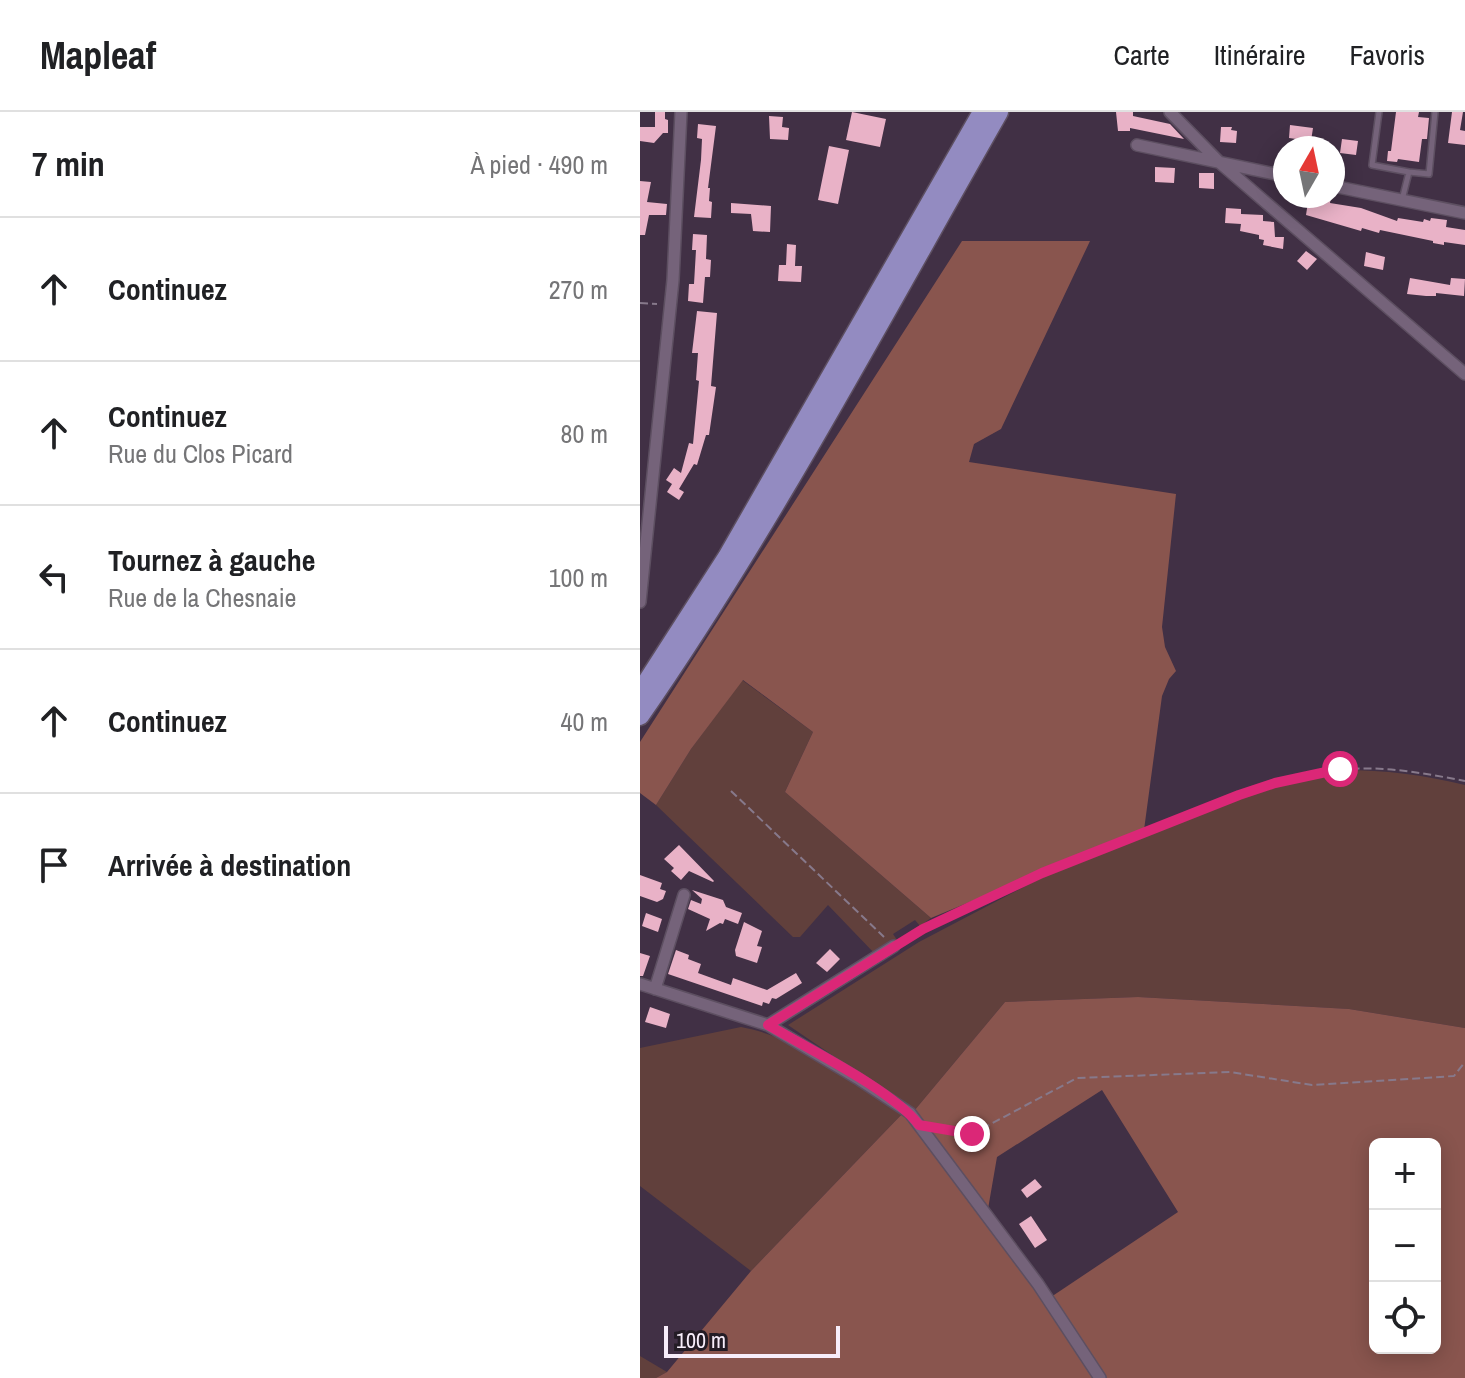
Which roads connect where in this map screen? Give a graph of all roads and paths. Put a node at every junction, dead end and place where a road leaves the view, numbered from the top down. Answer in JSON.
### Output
{"nodes":[{"id":1,"x":681,"y":112,"type":"edge"},
{"id":2,"x":982,"y":112,"type":"edge"},
{"id":3,"x":999,"y":112,"type":"edge"},
{"id":4,"x":1170,"y":112,"type":"edge"},
{"id":5,"x":1379,"y":112,"type":"edge"},
{"id":6,"x":1435,"y":112,"type":"edge"},
{"id":7,"x":1137,"y":145,"type":"dead end"},
{"id":8,"x":1219,"y":162,"type":"junction"},
{"id":9,"x":1409,"y":172,"type":"junction"},
{"id":10,"x":1273,"y":173,"type":"edge"},
{"id":11,"x":1345,"y":188,"type":"edge"},
{"id":12,"x":1402,"y":200,"type":"junction"},
{"id":13,"x":1465,"y":213,"type":"edge"},
{"id":14,"x":640,"y":303,"type":"edge"},
{"id":15,"x":670,"y":306,"type":"junction"},
{"id":16,"x":1465,"y":374,"type":"edge"},
{"id":17,"x":640,"y":602,"type":"edge"},
{"id":18,"x":662,"y":658,"type":"junction"},
{"id":19,"x":640,"y":683,"type":"edge"},
{"id":20,"x":640,"y":692,"type":"edge"},
{"id":21,"x":640,"y":716,"type":"edge"},
{"id":22,"x":1465,"y":781,"type":"edge"},
{"id":23,"x":731,"y":791,"type":"dead end"},
{"id":24,"x":684,"y":895,"type":"dead end"},
{"id":25,"x":894,"y":946,"type":"junction"},
{"id":26,"x":640,"y":984,"type":"edge"},
{"id":27,"x":655,"y":989,"type":"junction"},
{"id":28,"x":768,"y":1025,"type":"junction"},
{"id":29,"x":1465,"y":1062,"type":"edge"},
{"id":30,"x":919,"y":1125,"type":"junction"},
{"id":31,"x":1100,"y":1378,"type":"edge"}],
"edges":[{"from":1,"to":15,"type":"street"},
{"from":2,"to":18,"type":"main road"},
{"from":3,"to":21,"type":"main road"},
{"from":4,"to":8,"type":"street"},
{"from":5,"to":9,"type":"lane"},
{"from":6,"to":9,"type":"lane"},
{"from":7,"to":8,"type":"street"},
{"from":8,"to":10,"type":"street"},
{"from":8,"to":16,"type":"street"},
{"from":9,"to":12,"type":"lane"},
{"from":11,"to":12,"type":"street"},
{"from":12,"to":13,"type":"street"},
{"from":14,"to":15,"type":"path"},
{"from":15,"to":17,"type":"street"},
{"from":18,"to":19,"type":"main road"},
{"from":18,"to":20,"type":"main road"},
{"from":22,"to":25,"type":"path"},
{"from":23,"to":25,"type":"path"},
{"from":24,"to":27,"type":"street"},
{"from":25,"to":28,"type":"street"},
{"from":26,"to":27,"type":"street"},
{"from":27,"to":28,"type":"street"},
{"from":28,"to":30,"type":"street"},
{"from":29,"to":30,"type":"path"},
{"from":30,"to":31,"type":"street"}]}
